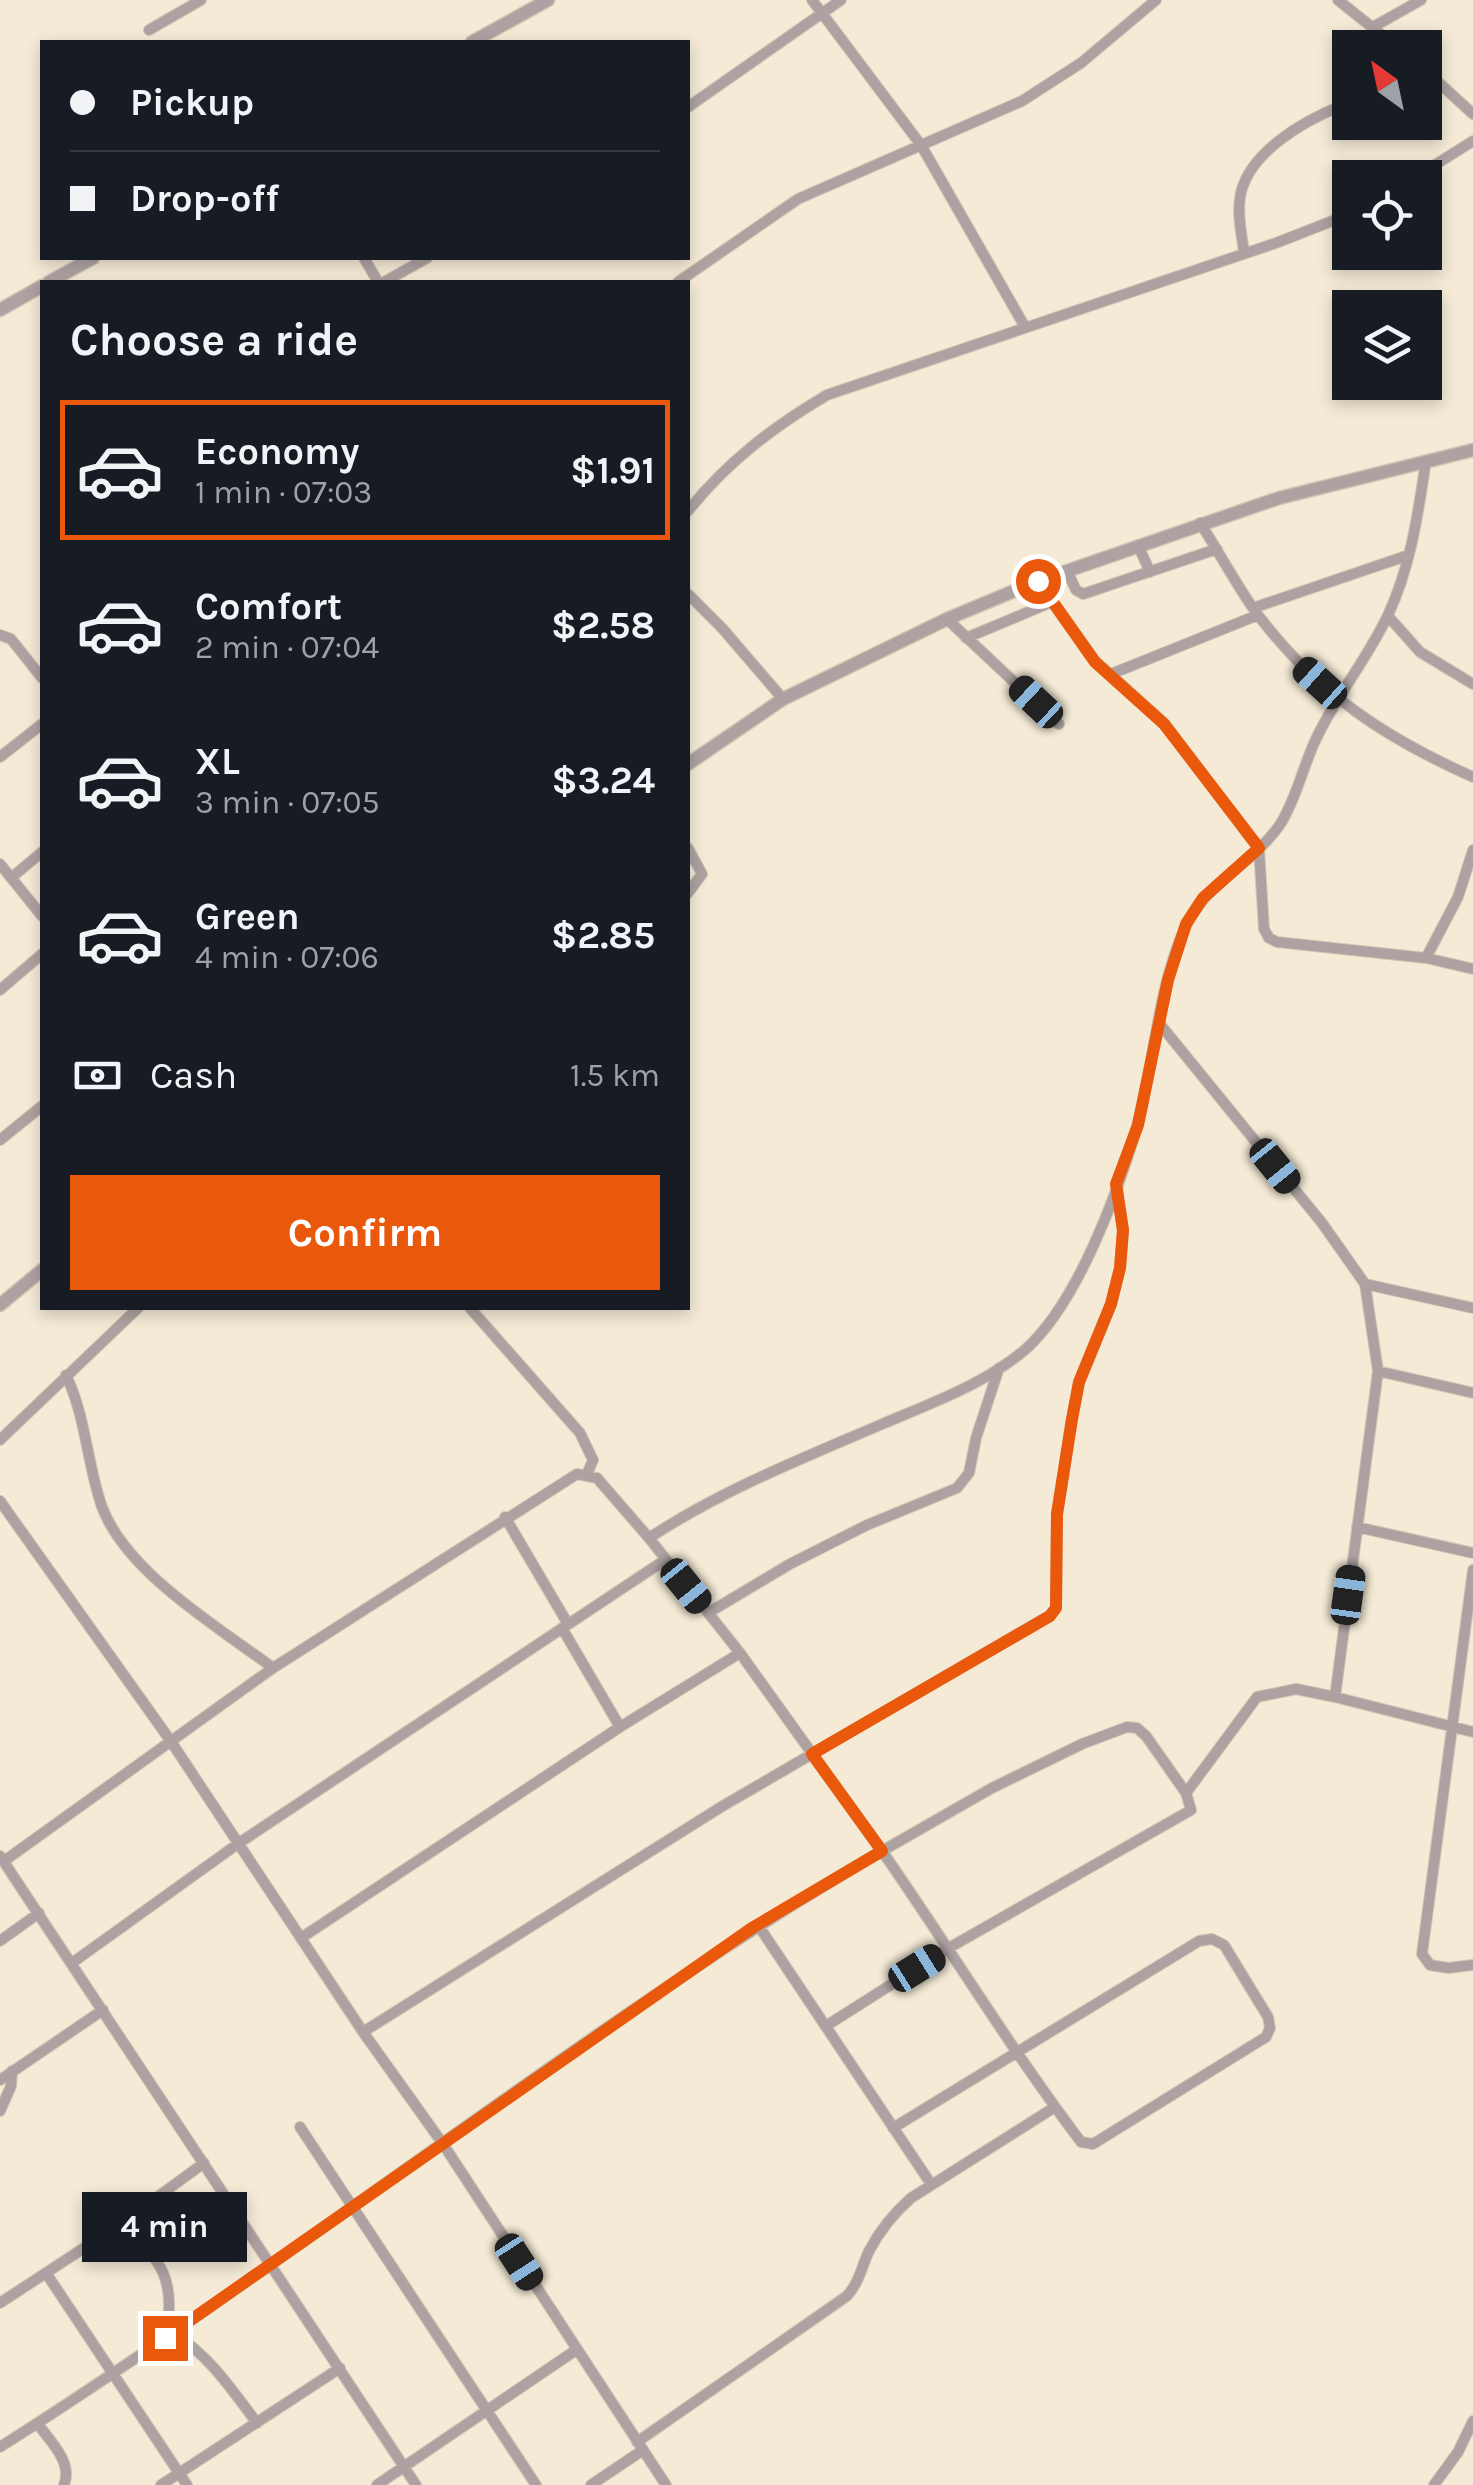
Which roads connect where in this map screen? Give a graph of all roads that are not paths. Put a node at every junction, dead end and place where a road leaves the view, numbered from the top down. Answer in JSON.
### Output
{"nodes":[{"id":1,"x":201,"y":0,"type":"edge"},
{"id":2,"x":548,"y":0,"type":"edge"},
{"id":3,"x":812,"y":0,"type":"edge"},
{"id":4,"x":840,"y":0,"type":"edge"},
{"id":5,"x":1156,"y":0,"type":"edge"},
{"id":6,"x":1338,"y":0,"type":"edge"},
{"id":7,"x":1421,"y":0,"type":"edge"},
{"id":8,"x":820,"y":12,"type":"junction"},
{"id":9,"x":1373,"y":28,"type":"junction"},
{"id":10,"x":149,"y":30,"type":"dead end"},
{"id":11,"x":1376,"y":30,"type":"edge"},
{"id":12,"x":476,"y":40,"type":"edge"},
{"id":13,"x":1442,"y":86,"type":"edge"},
{"id":14,"x":690,"y":106,"type":"edge"},
{"id":15,"x":1332,"y":110,"type":"edge"},
{"id":16,"x":1473,"y":114,"type":"edge"},
{"id":17,"x":1473,"y":141,"type":"edge"},
{"id":18,"x":921,"y":145,"type":"junction"},
{"id":19,"x":1442,"y":160,"type":"edge"},
{"id":20,"x":1332,"y":221,"type":"edge"},
{"id":21,"x":1244,"y":253,"type":"junction"},
{"id":22,"x":89,"y":260,"type":"edge"},
{"id":23,"x":423,"y":260,"type":"edge"},
{"id":24,"x":53,"y":280,"type":"edge"},
{"id":25,"x":385,"y":280,"type":"edge"},
{"id":26,"x":681,"y":280,"type":"edge"},
{"id":27,"x":40,"y":287,"type":"edge"},
{"id":28,"x":0,"y":310,"type":"edge"},
{"id":29,"x":1024,"y":327,"type":"junction"},
{"id":30,"x":1473,"y":450,"type":"edge"},
{"id":31,"x":1426,"y":461,"type":"junction"},
{"id":32,"x":690,"y":509,"type":"edge"},
{"id":33,"x":1200,"y":523,"type":"junction"},
{"id":34,"x":1138,"y":545,"type":"junction"},
{"id":35,"x":1216,"y":548,"type":"junction"},
{"id":36,"x":1409,"y":555,"type":"junction"},
{"id":37,"x":1067,"y":571,"type":"junction"},
{"id":38,"x":1150,"y":572,"type":"junction"},
{"id":39,"x":1038,"y":581,"type":"junction"},
{"id":40,"x":690,"y":596,"type":"edge"},
{"id":41,"x":1052,"y":602,"type":"junction"},
{"id":42,"x":1256,"y":611,"type":"junction"},
{"id":43,"x":1388,"y":616,"type":"junction"},
{"id":44,"x":947,"y":619,"type":"junction"},
{"id":45,"x":0,"y":634,"type":"edge"},
{"id":46,"x":966,"y":638,"type":"junction"},
{"id":47,"x":1111,"y":674,"type":"junction"},
{"id":48,"x":40,"y":675,"type":"edge"},
{"id":49,"x":1473,"y":684,"type":"edge"},
{"id":50,"x":783,"y":699,"type":"junction"},
{"id":51,"x":1338,"y":699,"type":"junction"},
{"id":52,"x":1059,"y":724,"type":"dead end"},
{"id":53,"x":40,"y":726,"type":"edge"},
{"id":54,"x":0,"y":757,"type":"edge"},
{"id":55,"x":690,"y":763,"type":"edge"},
{"id":56,"x":1473,"y":777,"type":"edge"},
{"id":57,"x":1259,"y":848,"type":"junction"},
{"id":58,"x":1473,"y":850,"type":"edge"},
{"id":59,"x":690,"y":852,"type":"edge"},
{"id":60,"x":40,"y":854,"type":"edge"},
{"id":61,"x":0,"y":864,"type":"edge"},
{"id":62,"x":11,"y":878,"type":"junction"},
{"id":63,"x":690,"y":891,"type":"edge"},
{"id":64,"x":40,"y":914,"type":"edge"},
{"id":65,"x":40,"y":956,"type":"edge"},
{"id":66,"x":1426,"y":958,"type":"junction"},
{"id":67,"x":1473,"y":969,"type":"edge"},
{"id":68,"x":0,"y":990,"type":"edge"},
{"id":69,"x":1159,"y":1023,"type":"junction"},
{"id":70,"x":40,"y":1108,"type":"edge"},
{"id":71,"x":0,"y":1140,"type":"edge"},
{"id":72,"x":1116,"y":1184,"type":"junction"},
{"id":73,"x":40,"y":1272,"type":"edge"},
{"id":74,"x":1364,"y":1284,"type":"junction"},
{"id":75,"x":0,"y":1306,"type":"edge"},
{"id":76,"x":1473,"y":1308,"type":"edge"},
{"id":77,"x":136,"y":1310,"type":"edge"},
{"id":78,"x":472,"y":1310,"type":"edge"},
{"id":79,"x":999,"y":1368,"type":"junction"},
{"id":80,"x":1378,"y":1371,"type":"junction"},
{"id":81,"x":66,"y":1375,"type":"junction"},
{"id":82,"x":1473,"y":1393,"type":"edge"},
{"id":83,"x":0,"y":1440,"type":"edge"},
{"id":84,"x":587,"y":1474,"type":"junction"},
{"id":85,"x":0,"y":1501,"type":"edge"},
{"id":86,"x":505,"y":1517,"type":"junction"},
{"id":87,"x":1357,"y":1527,"type":"junction"},
{"id":88,"x":650,"y":1538,"type":"junction"},
{"id":89,"x":1473,"y":1553,"type":"edge"},
{"id":90,"x":665,"y":1560,"type":"junction"},
{"id":91,"x":1473,"y":1570,"type":"edge"},
{"id":92,"x":708,"y":1613,"type":"junction"},
{"id":93,"x":565,"y":1626,"type":"junction"},
{"id":94,"x":740,"y":1653,"type":"junction"},
{"id":95,"x":272,"y":1668,"type":"junction"},
{"id":96,"x":1335,"y":1697,"type":"junction"},
{"id":97,"x":620,"y":1728,"type":"junction"},
{"id":98,"x":1454,"y":1728,"type":"junction"},
{"id":99,"x":1473,"y":1732,"type":"edge"},
{"id":100,"x":170,"y":1740,"type":"junction"},
{"id":101,"x":812,"y":1754,"type":"junction"},
{"id":102,"x":1186,"y":1793,"type":"junction"},
{"id":103,"x":239,"y":1843,"type":"junction"},
{"id":104,"x":882,"y":1851,"type":"junction"},
{"id":105,"x":2,"y":1858,"type":"edge"},
{"id":106,"x":40,"y":1914,"type":"junction"},
{"id":107,"x":758,"y":1925,"type":"junction"},
{"id":108,"x":301,"y":1938,"type":"junction"},
{"id":109,"x":0,"y":1941,"type":"edge"},
{"id":110,"x":947,"y":1949,"type":"junction"},
{"id":111,"x":72,"y":1963,"type":"junction"},
{"id":112,"x":1473,"y":1965,"type":"edge"},
{"id":113,"x":103,"y":2010,"type":"junction"},
{"id":114,"x":826,"y":2026,"type":"junction"},
{"id":115,"x":363,"y":2032,"type":"junction"},
{"id":116,"x":1016,"y":2050,"type":"junction"},
{"id":117,"x":12,"y":2071,"type":"junction"},
{"id":118,"x":0,"y":2080,"type":"edge"},
{"id":119,"x":1055,"y":2107,"type":"junction"},
{"id":120,"x":0,"y":2110,"type":"edge"},
{"id":121,"x":300,"y":2127,"type":"dead end"},
{"id":122,"x":893,"y":2128,"type":"junction"},
{"id":123,"x":443,"y":2144,"type":"junction"},
{"id":124,"x":204,"y":2163,"type":"junction"},
{"id":125,"x":931,"y":2184,"type":"junction"},
{"id":126,"x":352,"y":2207,"type":"junction"},
{"id":127,"x":120,"y":2225,"type":"junction"},
{"id":128,"x":270,"y":2262,"type":"junction"},
{"id":129,"x":46,"y":2273,"type":"junction"},
{"id":130,"x":0,"y":2303,"type":"edge"},
{"id":131,"x":169,"y":2336,"type":"junction"},
{"id":132,"x":576,"y":2350,"type":"junction"},
{"id":133,"x":340,"y":2368,"type":"junction"},
{"id":134,"x":112,"y":2374,"type":"junction"},
{"id":135,"x":486,"y":2410,"type":"junction"},
{"id":136,"x":1473,"y":2421,"type":"edge"},
{"id":137,"x":37,"y":2423,"type":"junction"},
{"id":138,"x":257,"y":2423,"type":"junction"},
{"id":139,"x":640,"y":2446,"type":"junction"},
{"id":140,"x":0,"y":2447,"type":"edge"},
{"id":141,"x":404,"y":2467,"type":"junction"},
{"id":142,"x":180,"y":2473,"type":"junction"},
{"id":143,"x":64,"y":2485,"type":"edge"},
{"id":144,"x":161,"y":2485,"type":"edge"},
{"id":145,"x":187,"y":2485,"type":"edge"},
{"id":146,"x":376,"y":2485,"type":"edge"},
{"id":147,"x":416,"y":2485,"type":"edge"},
{"id":148,"x":536,"y":2485,"type":"edge"},
{"id":149,"x":591,"y":2485,"type":"edge"},
{"id":150,"x":666,"y":2485,"type":"edge"},
{"id":151,"x":1434,"y":2485,"type":"edge"}],
"edges":[{"from":1,"to":10,"type":"street"},
{"from":2,"to":12,"type":"street"},
{"from":3,"to":8,"type":"street"},
{"from":4,"to":8,"type":"street"},
{"from":5,"to":18,"type":"street"},
{"from":6,"to":9,"type":"street"},
{"from":7,"to":9,"type":"street"},
{"from":8,"to":14,"type":"street"},
{"from":8,"to":18,"type":"street"},
{"from":9,"to":11,"type":"street"},
{"from":13,"to":16,"type":"street"},
{"from":15,"to":21,"type":"street"},
{"from":17,"to":19,"type":"street"},
{"from":18,"to":26,"type":"street"},
{"from":18,"to":29,"type":"street"},
{"from":20,"to":21,"type":"street"},
{"from":21,"to":29,"type":"street"},
{"from":22,"to":24,"type":"street"},
{"from":23,"to":25,"type":"street"},
{"from":27,"to":28,"type":"street"},
{"from":29,"to":32,"type":"street"},
{"from":30,"to":31,"type":"street"},
{"from":31,"to":33,"type":"street"},
{"from":31,"to":36,"type":"street"},
{"from":33,"to":34,"type":"street"},
{"from":33,"to":35,"type":"street"},
{"from":34,"to":37,"type":"street"},
{"from":34,"to":38,"type":"street"},
{"from":35,"to":38,"type":"street"},
{"from":35,"to":42,"type":"street"},
{"from":36,"to":42,"type":"street"},
{"from":36,"to":43,"type":"street"},
{"from":37,"to":38,"type":"street"},
{"from":37,"to":39,"type":"street"},
{"from":39,"to":41,"type":"street"},
{"from":39,"to":44,"type":"street"},
{"from":40,"to":50,"type":"street"},
{"from":41,"to":46,"type":"street"},
{"from":41,"to":47,"type":"street"},
{"from":42,"to":47,"type":"street"},
{"from":42,"to":51,"type":"street"},
{"from":43,"to":49,"type":"street"},
{"from":43,"to":51,"type":"street"},
{"from":44,"to":46,"type":"street"},
{"from":44,"to":50,"type":"street"},
{"from":45,"to":48,"type":"street"},
{"from":46,"to":52,"type":"street"},
{"from":47,"to":57,"type":"street"},
{"from":50,"to":55,"type":"street"},
{"from":51,"to":56,"type":"street"},
{"from":51,"to":57,"type":"street"},
{"from":53,"to":54,"type":"street"},
{"from":57,"to":66,"type":"street"},
{"from":57,"to":69,"type":"street"},
{"from":58,"to":66,"type":"street"},
{"from":59,"to":63,"type":"street"},
{"from":60,"to":62,"type":"street"},
{"from":61,"to":62,"type":"street"},
{"from":62,"to":64,"type":"street"},
{"from":65,"to":68,"type":"street"},
{"from":66,"to":67,"type":"street"},
{"from":69,"to":72,"type":"street"},
{"from":69,"to":74,"type":"street"},
{"from":70,"to":71,"type":"street"},
{"from":72,"to":79,"type":"street"},
{"from":72,"to":101,"type":"street"},
{"from":73,"to":75,"type":"street"},
{"from":74,"to":76,"type":"street"},
{"from":74,"to":80,"type":"street"},
{"from":77,"to":81,"type":"street"},
{"from":78,"to":84,"type":"street"},
{"from":79,"to":88,"type":"street"},
{"from":79,"to":92,"type":"street"},
{"from":80,"to":82,"type":"street"},
{"from":80,"to":87,"type":"street"},
{"from":81,"to":83,"type":"street"},
{"from":81,"to":95,"type":"street"},
{"from":84,"to":86,"type":"street"},
{"from":84,"to":88,"type":"street"},
{"from":85,"to":100,"type":"street"},
{"from":86,"to":93,"type":"street"},
{"from":86,"to":95,"type":"street"},
{"from":87,"to":89,"type":"street"},
{"from":87,"to":96,"type":"street"},
{"from":88,"to":90,"type":"street"},
{"from":90,"to":92,"type":"street"},
{"from":90,"to":93,"type":"street"},
{"from":91,"to":98,"type":"street"},
{"from":92,"to":94,"type":"street"},
{"from":93,"to":97,"type":"street"},
{"from":93,"to":103,"type":"street"},
{"from":94,"to":97,"type":"street"},
{"from":94,"to":101,"type":"street"},
{"from":95,"to":100,"type":"street"},
{"from":96,"to":98,"type":"street"},
{"from":96,"to":102,"type":"street"},
{"from":97,"to":108,"type":"street"},
{"from":98,"to":99,"type":"street"},
{"from":98,"to":112,"type":"street"},
{"from":100,"to":103,"type":"street"},
{"from":100,"to":105,"type":"street"},
{"from":101,"to":104,"type":"street"},
{"from":101,"to":115,"type":"street"},
{"from":102,"to":104,"type":"street"},
{"from":102,"to":110,"type":"street"},
{"from":103,"to":108,"type":"street"},
{"from":103,"to":111,"type":"street"},
{"from":104,"to":107,"type":"street"},
{"from":104,"to":110,"type":"street"},
{"from":105,"to":106,"type":"street"},
{"from":106,"to":109,"type":"street"},
{"from":106,"to":111,"type":"street"},
{"from":107,"to":114,"type":"street"},
{"from":107,"to":123,"type":"street"},
{"from":108,"to":115,"type":"street"},
{"from":110,"to":114,"type":"street"},
{"from":110,"to":116,"type":"street"},
{"from":111,"to":113,"type":"street"},
{"from":113,"to":117,"type":"street"},
{"from":113,"to":124,"type":"street"},
{"from":114,"to":122,"type":"street"},
{"from":115,"to":123,"type":"street"},
{"from":116,"to":119,"type":"street"},
{"from":116,"to":119,"type":"street"},
{"from":116,"to":122,"type":"street"},
{"from":117,"to":118,"type":"street"},
{"from":117,"to":120,"type":"street"},
{"from":119,"to":125,"type":"street"},
{"from":121,"to":126,"type":"street"},
{"from":122,"to":125,"type":"street"},
{"from":123,"to":126,"type":"street"},
{"from":123,"to":132,"type":"street"},
{"from":124,"to":127,"type":"street"},
{"from":124,"to":128,"type":"street"},
{"from":125,"to":139,"type":"street"},
{"from":126,"to":128,"type":"street"},
{"from":126,"to":135,"type":"street"},
{"from":127,"to":129,"type":"street"},
{"from":127,"to":131,"type":"street"},
{"from":128,"to":131,"type":"street"},
{"from":128,"to":133,"type":"street"},
{"from":129,"to":130,"type":"street"},
{"from":129,"to":134,"type":"street"},
{"from":131,"to":134,"type":"street"},
{"from":131,"to":138,"type":"street"},
{"from":132,"to":135,"type":"street"},
{"from":132,"to":139,"type":"street"},
{"from":133,"to":138,"type":"street"},
{"from":133,"to":141,"type":"street"},
{"from":134,"to":137,"type":"street"},
{"from":134,"to":142,"type":"street"},
{"from":135,"to":141,"type":"street"},
{"from":135,"to":148,"type":"street"},
{"from":136,"to":151,"type":"street"},
{"from":137,"to":140,"type":"street"},
{"from":137,"to":143,"type":"street"},
{"from":138,"to":142,"type":"street"},
{"from":139,"to":149,"type":"street"},
{"from":139,"to":150,"type":"street"},
{"from":141,"to":146,"type":"street"},
{"from":141,"to":147,"type":"street"},
{"from":142,"to":144,"type":"street"},
{"from":142,"to":145,"type":"street"}]}
